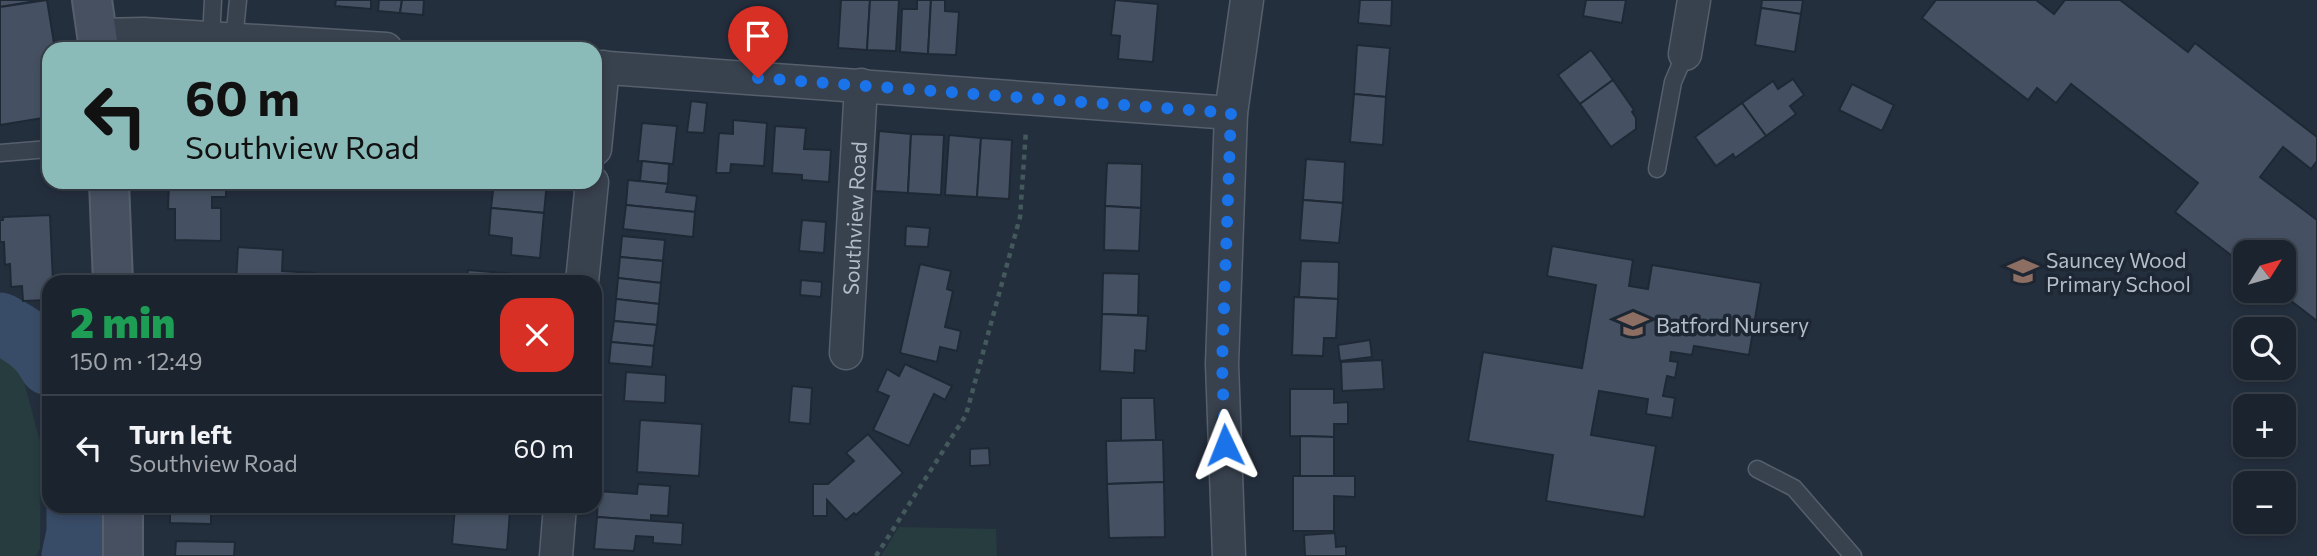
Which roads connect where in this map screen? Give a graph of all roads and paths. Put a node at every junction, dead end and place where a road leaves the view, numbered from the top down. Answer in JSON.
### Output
{"nodes":[{"id":1,"x":212,"y":0,"type":"edge"},
{"id":2,"x":238,"y":0,"type":"edge"},
{"id":3,"x":1247,"y":0,"type":"edge"},
{"id":4,"x":1694,"y":0,"type":"edge"},
{"id":5,"x":96,"y":28,"type":"edge"},
{"id":6,"x":222,"y":39,"type":"junction"},
{"id":7,"x":271,"y":42,"type":"edge"},
{"id":8,"x":1685,"y":54,"type":"joint"},
{"id":9,"x":602,"y":67,"type":"edge"},
{"id":10,"x":861,"y":85,"type":"junction"},
{"id":11,"x":1028,"y":98,"type":"junction"},
{"id":12,"x":1231,"y":113,"type":"junction"},
{"id":13,"x":42,"y":150,"type":"edge"},
{"id":14,"x":0,"y":153,"type":"edge"},
{"id":15,"x":1657,"y":169,"type":"dead end"},
{"id":16,"x":109,"y":189,"type":"edge"},
{"id":17,"x":591,"y":189,"type":"edge"},
{"id":18,"x":113,"y":275,"type":"edge"},
{"id":19,"x":583,"y":275,"type":"edge"},
{"id":20,"x":846,"y":353,"type":"dead end"},
{"id":21,"x":1757,"y":469,"type":"dead end"},
{"id":22,"x":123,"y":513,"type":"edge"},
{"id":23,"x":559,"y":513,"type":"edge"},
{"id":24,"x":123,"y":556,"type":"edge"},
{"id":25,"x":556,"y":556,"type":"edge"},
{"id":26,"x":876,"y":556,"type":"edge"},
{"id":27,"x":1229,"y":556,"type":"edge"},
{"id":28,"x":1853,"y":556,"type":"edge"}],
"edges":[{"from":1,"to":6,"type":"lane"},
{"from":2,"to":6,"type":"lane"},
{"from":3,"to":12,"type":"street"},
{"from":4,"to":8,"type":"street"},
{"from":5,"to":6,"type":"street"},
{"from":6,"to":7,"type":"street"},
{"from":8,"to":15,"type":"lane"},
{"from":9,"to":10,"type":"street"},
{"from":10,"to":11,"type":"street"},
{"from":10,"to":20,"type":"street","name":"Southview Road"},
{"from":11,"to":12,"type":"street"},
{"from":11,"to":26,"type":"path"},
{"from":12,"to":27,"type":"street"},
{"from":13,"to":14,"type":"lane"},
{"from":16,"to":18,"type":"main road"},
{"from":17,"to":19,"type":"street"},
{"from":21,"to":28,"type":"lane"},
{"from":22,"to":24,"type":"main road"},
{"from":23,"to":25,"type":"street"}]}
